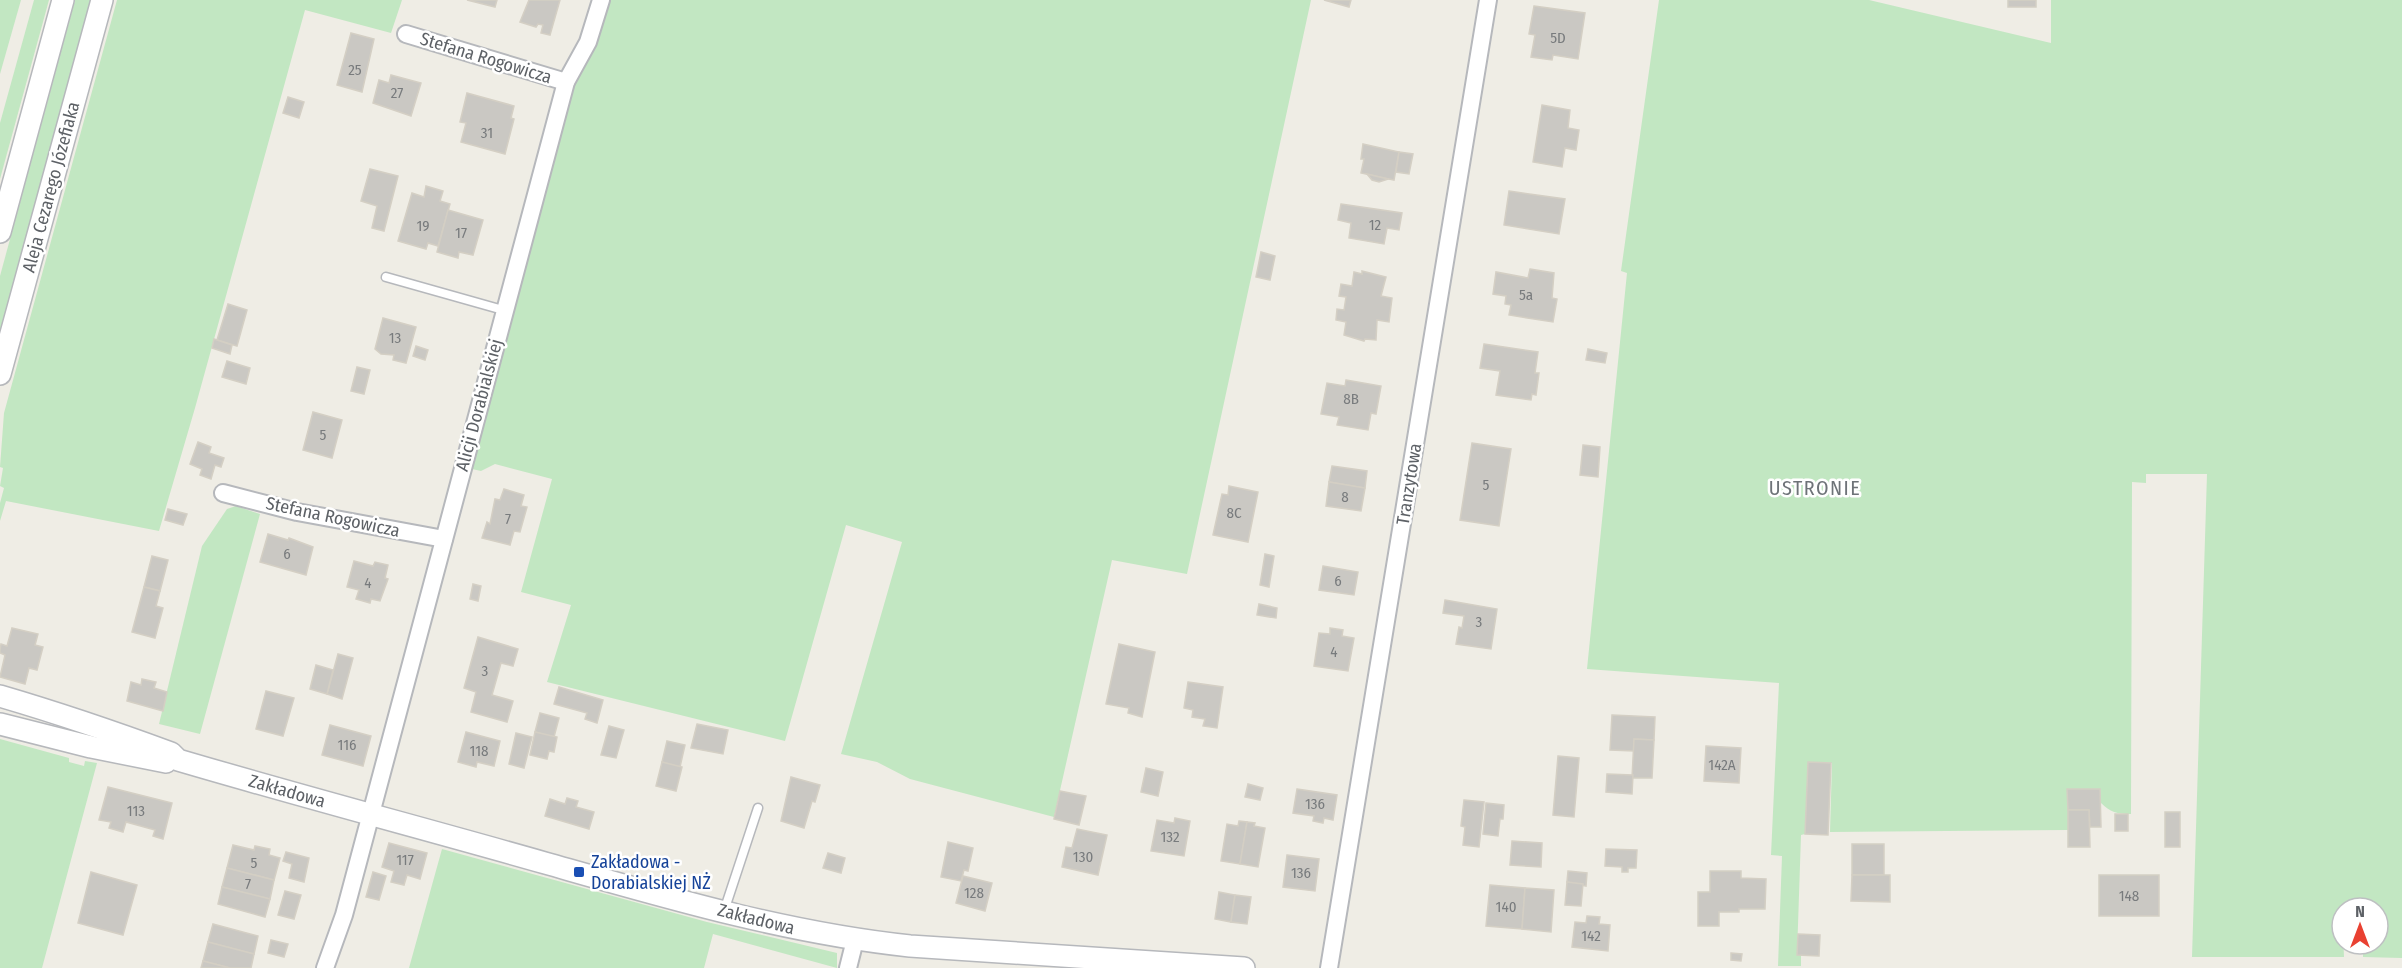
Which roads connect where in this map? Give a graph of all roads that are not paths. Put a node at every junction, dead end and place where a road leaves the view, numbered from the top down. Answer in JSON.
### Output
{"nodes":[{"id":1,"x":63,"y":0,"type":"edge"},
{"id":2,"x":102,"y":0,"type":"edge"},
{"id":3,"x":601,"y":0,"type":"edge"},
{"id":4,"x":1488,"y":0,"type":"edge"},
{"id":5,"x":406,"y":34,"type":"dead end"},
{"id":6,"x":566,"y":82,"type":"junction"},
{"id":7,"x":0,"y":232,"type":"edge"},
{"id":8,"x":386,"y":277,"type":"dead end"},
{"id":9,"x":503,"y":310,"type":"junction"},
{"id":10,"x":0,"y":374,"type":"edge"},
{"id":11,"x":223,"y":493,"type":"dead end"},
{"id":12,"x":444,"y":539,"type":"junction"},
{"id":13,"x":0,"y":696,"type":"edge"},
{"id":14,"x":0,"y":724,"type":"edge"},
{"id":15,"x":178,"y":760,"type":"junction"},
{"id":16,"x":758,"y":808,"type":"dead end"},
{"id":17,"x":371,"y":815,"type":"junction"},
{"id":18,"x":724,"y":911,"type":"junction"},
{"id":19,"x":855,"y":940,"type":"junction"},
{"id":20,"x":325,"y":968,"type":"edge"},
{"id":21,"x":848,"y":968,"type":"edge"},
{"id":22,"x":1244,"y":968,"type":"edge"},
{"id":23,"x":1329,"y":968,"type":"edge"}],
"edges":[{"from":1,"to":7,"type":"street","name":"Aleja Cezarego Józefiaka"},
{"from":2,"to":10,"type":"street","name":"Aleja Cezarego Józefiaka"},
{"from":3,"to":6,"type":"street","name":"Alicji Dorabialskiej"},
{"from":4,"to":23,"type":"street","name":"Tranzytowa"},
{"from":5,"to":6,"type":"street","name":"Stefana Rogowicza"},
{"from":6,"to":9,"type":"street","name":"Alicji Dorabialskiej"},
{"from":8,"to":9,"type":"lane"},
{"from":9,"to":12,"type":"street","name":"Alicji Dorabialskiej"},
{"from":11,"to":12,"type":"street","name":"Stefana Rogowicza"},
{"from":12,"to":17,"type":"street","name":"Alicji Dorabialskiej"},
{"from":13,"to":15,"type":"street","name":"Zakładowa"},
{"from":14,"to":15,"type":"street","name":"Zakładowa"},
{"from":15,"to":17,"type":"street","name":"Zakładowa"},
{"from":16,"to":18,"type":"lane"},
{"from":17,"to":18,"type":"street","name":"Zakładowa"},
{"from":17,"to":20,"type":"street","name":"Alicji Dorabialskiej"},
{"from":18,"to":19,"type":"street","name":"Zakładowa"},
{"from":19,"to":21,"type":"street"},
{"from":19,"to":22,"type":"street","name":"Zakładowa"}]}
